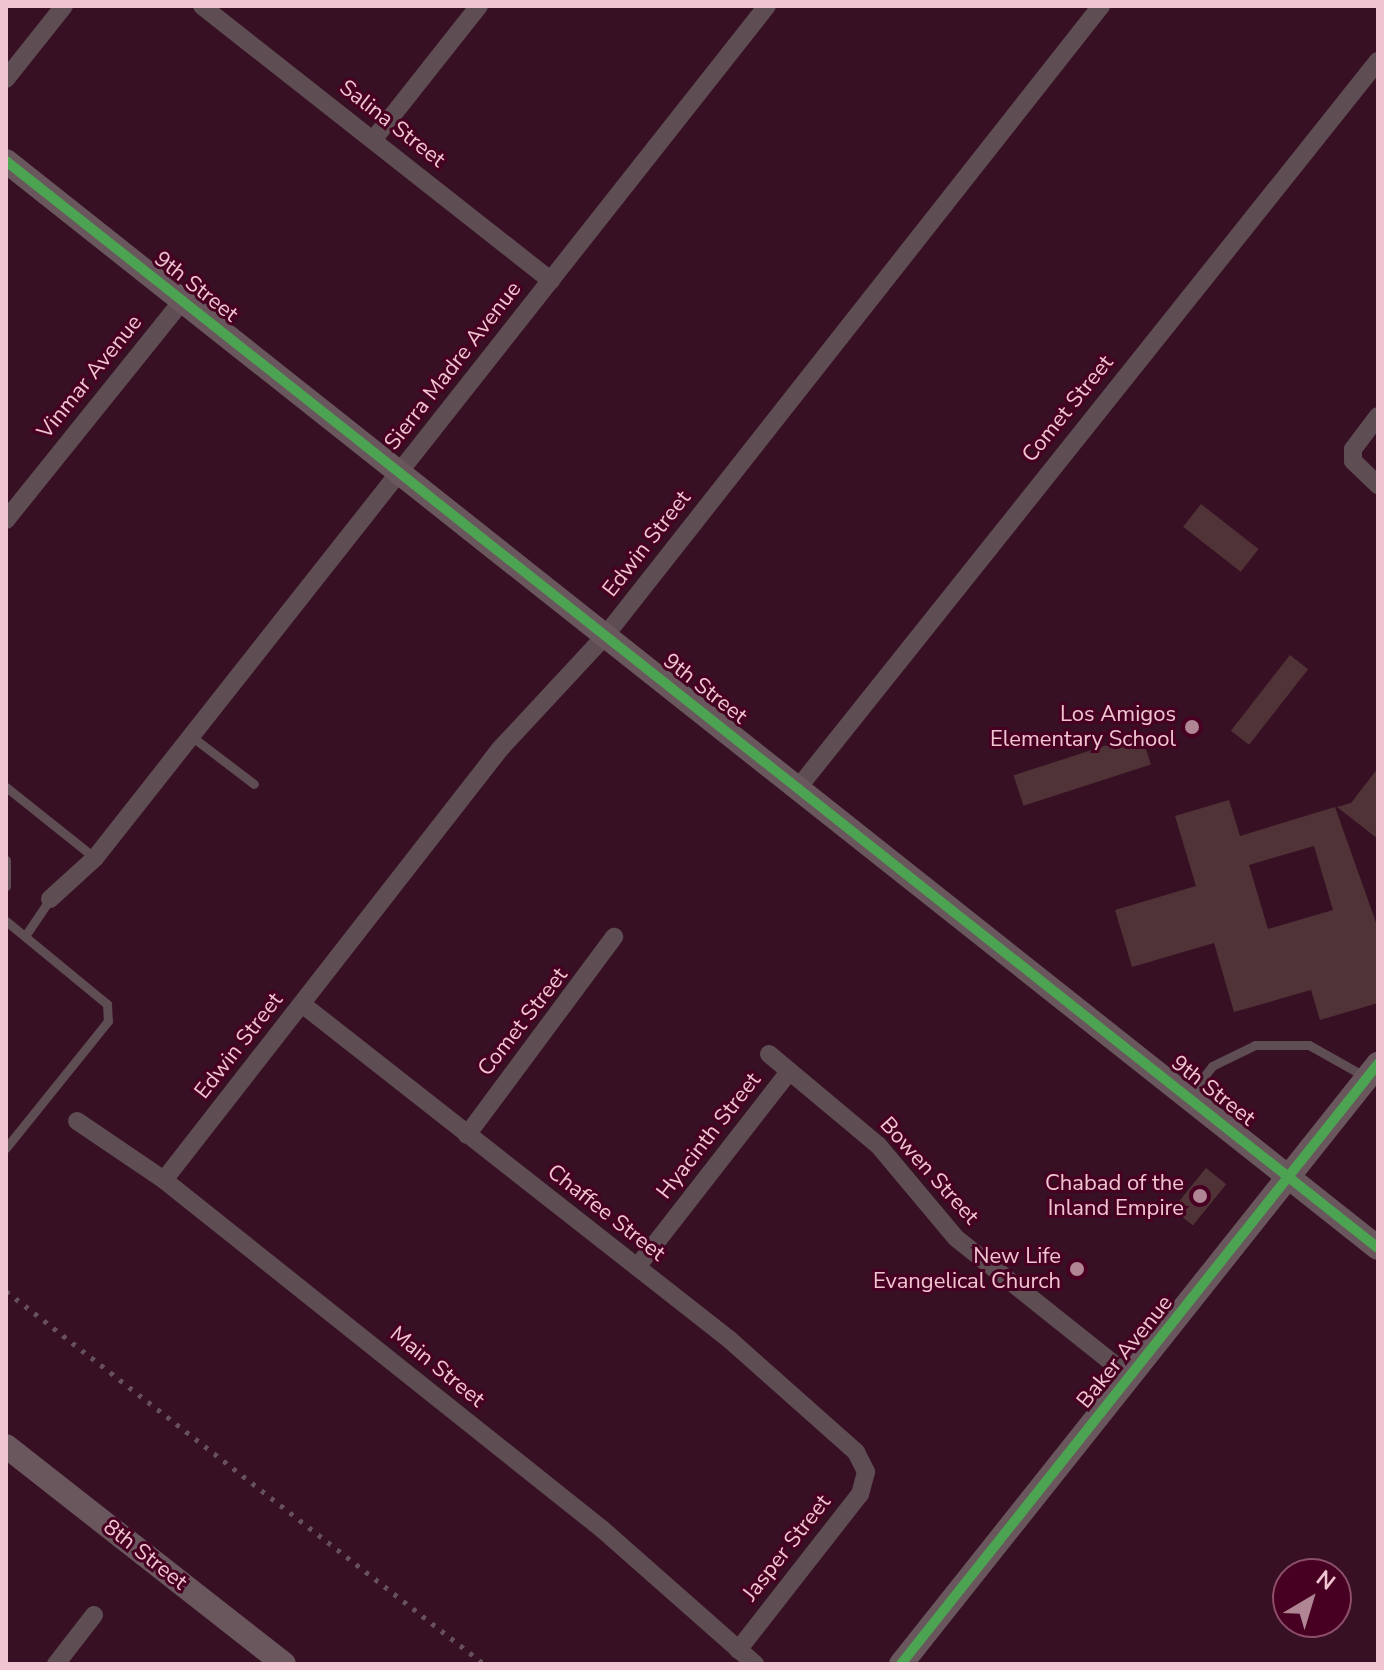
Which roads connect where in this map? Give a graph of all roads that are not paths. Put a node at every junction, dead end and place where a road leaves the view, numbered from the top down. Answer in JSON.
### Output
{"nodes":[{"id":1,"x":64,"y":6,"type":"edge"},
{"id":2,"x":202,"y":6,"type":"edge"},
{"id":3,"x":479,"y":6,"type":"edge"},
{"id":4,"x":767,"y":6,"type":"edge"},
{"id":5,"x":1101,"y":6,"type":"edge"},
{"id":6,"x":1378,"y":61,"type":"edge"},
{"id":7,"x":6,"y":79,"type":"edge"},
{"id":8,"x":373,"y":140,"type":"junction"},
{"id":9,"x":6,"y":161,"type":"edge"},
{"id":10,"x":551,"y":281,"type":"junction"},
{"id":11,"x":182,"y":301,"type":"junction"},
{"id":12,"x":1378,"y":416,"type":"edge"},
{"id":13,"x":399,"y":472,"type":"junction"},
{"id":14,"x":1378,"y":485,"type":"edge"},
{"id":15,"x":6,"y":520,"type":"edge"},
{"id":16,"x":605,"y":636,"type":"junction"},
{"id":17,"x":191,"y":736,"type":"junction"},
{"id":18,"x":254,"y":784,"type":"dead end"},
{"id":19,"x":6,"y":787,"type":"edge"},
{"id":20,"x":798,"y":788,"type":"junction"},
{"id":21,"x":95,"y":858,"type":"junction"},
{"id":22,"x":6,"y":860,"type":"edge"},
{"id":23,"x":6,"y":886,"type":"edge"},
{"id":24,"x":50,"y":899,"type":"joint"},
{"id":25,"x":6,"y":921,"type":"edge"},
{"id":26,"x":25,"y":936,"type":"junction"},
{"id":27,"x":614,"y":937,"type":"dead end"},
{"id":28,"x":302,"y":1004,"type":"junction"},
{"id":29,"x":769,"y":1054,"type":"dead end"},
{"id":30,"x":1373,"y":1071,"type":"edge"},
{"id":31,"x":788,"y":1073,"type":"junction"},
{"id":32,"x":1188,"y":1097,"type":"junction"},
{"id":33,"x":77,"y":1121,"type":"dead end"},
{"id":34,"x":467,"y":1135,"type":"junction"},
{"id":35,"x":6,"y":1148,"type":"edge"},
{"id":36,"x":1290,"y":1177,"type":"junction"},
{"id":37,"x":164,"y":1180,"type":"junction"},
{"id":38,"x":1378,"y":1248,"type":"edge"},
{"id":39,"x":637,"y":1267,"type":"junction"},
{"id":40,"x":1130,"y":1377,"type":"junction"},
{"id":41,"x":6,"y":1446,"type":"edge"},
{"id":42,"x":866,"y":1472,"type":"joint"},
{"id":43,"x":94,"y":1615,"type":"dead end"},
{"id":44,"x":738,"y":1650,"type":"junction"},
{"id":45,"x":56,"y":1664,"type":"edge"},
{"id":46,"x":284,"y":1664,"type":"edge"},
{"id":47,"x":755,"y":1664,"type":"edge"},
{"id":48,"x":901,"y":1664,"type":"edge"}],
"edges":[{"from":1,"to":7,"type":"street"},
{"from":2,"to":8,"type":"street","name":"Salina Street"},
{"from":3,"to":8,"type":"street"},
{"from":4,"to":10,"type":"street","name":"Sierra Madre Avenue"},
{"from":5,"to":16,"type":"street","name":"Edwin Street"},
{"from":6,"to":20,"type":"street","name":"Comet Street"},
{"from":8,"to":10,"type":"street","name":"Salina Street"},
{"from":9,"to":11,"type":"street","name":"9th Street"},
{"from":10,"to":13,"type":"street","name":"Sierra Madre Avenue"},
{"from":11,"to":13,"type":"street","name":"9th Street"},
{"from":11,"to":15,"type":"street","name":"Vinmar Avenue"},
{"from":12,"to":14,"type":"street"},
{"from":13,"to":16,"type":"street","name":"9th Street"},
{"from":13,"to":17,"type":"street","name":"Sierra Madre Avenue"},
{"from":16,"to":20,"type":"street","name":"9th Street"},
{"from":16,"to":28,"type":"street","name":"Edwin Street"},
{"from":17,"to":18,"type":"lane"},
{"from":17,"to":21,"type":"street","name":"Sierra Madre Avenue"},
{"from":19,"to":21,"type":"lane"},
{"from":20,"to":32,"type":"street","name":"9th Street"},
{"from":21,"to":24,"type":"street","name":"Sierra Madre Avenue"},
{"from":22,"to":23,"type":"lane"},
{"from":24,"to":26,"type":"lane"},
{"from":25,"to":26,"type":"lane"},
{"from":26,"to":35,"type":"lane"},
{"from":27,"to":34,"type":"street","name":"Comet Street"},
{"from":28,"to":34,"type":"street","name":"Chaffee Street"},
{"from":28,"to":37,"type":"street","name":"Edwin Street"},
{"from":29,"to":31,"type":"street","name":"Bowen Street"},
{"from":30,"to":32,"type":"lane"},
{"from":30,"to":36,"type":"street","name":"Baker Avenue"},
{"from":31,"to":39,"type":"street","name":"Hyacinth Street"},
{"from":31,"to":40,"type":"street","name":"Bowen Street"},
{"from":32,"to":36,"type":"street","name":"9th Street"},
{"from":33,"to":37,"type":"street","name":"Main Street"},
{"from":34,"to":39,"type":"street","name":"Chaffee Street"},
{"from":36,"to":38,"type":"street","name":"9th Street"},
{"from":36,"to":40,"type":"street","name":"Baker Avenue"},
{"from":37,"to":44,"type":"street","name":"Main Street"},
{"from":39,"to":42,"type":"street","name":"Chaffee Street"},
{"from":40,"to":48,"type":"street","name":"Baker Avenue"},
{"from":41,"to":46,"type":"street","name":"8th Street"},
{"from":42,"to":44,"type":"street","name":"Jasper Street"},
{"from":43,"to":45,"type":"street"},
{"from":44,"to":47,"type":"street","name":"Main Street"}]}
